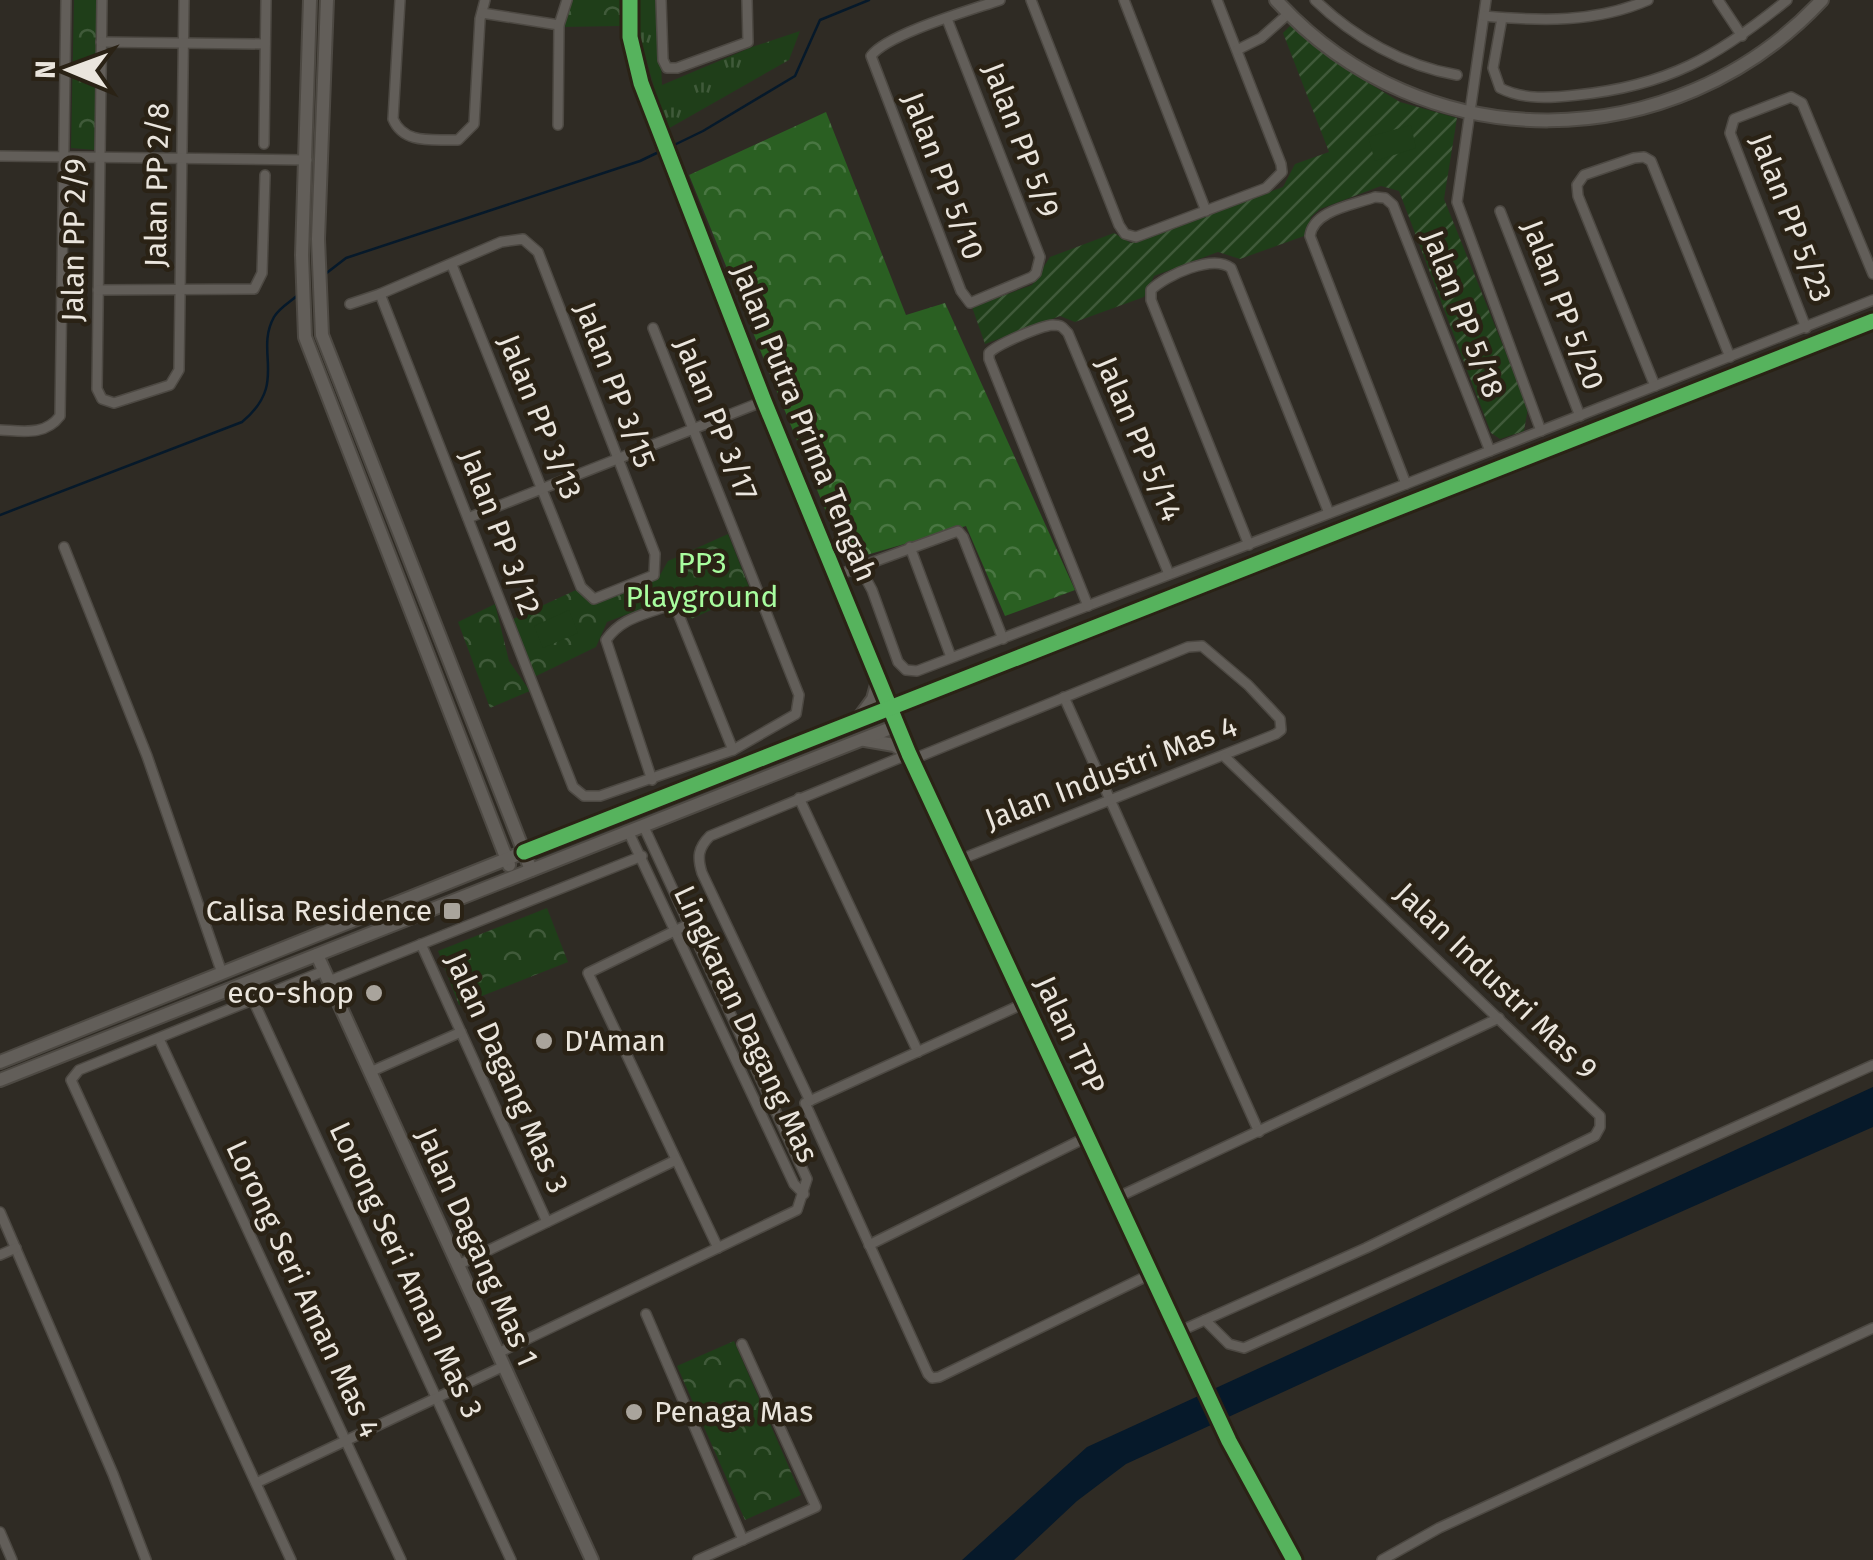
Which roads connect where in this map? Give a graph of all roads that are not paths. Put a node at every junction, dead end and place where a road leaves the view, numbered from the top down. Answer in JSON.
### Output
{"nodes":[{"id":1,"x":66,"y":0,"type":"edge"},
{"id":2,"x":102,"y":0,"type":"edge"},
{"id":3,"x":184,"y":0,"type":"edge"},
{"id":4,"x":266,"y":0,"type":"edge"},
{"id":5,"x":310,"y":0,"type":"edge"},
{"id":6,"x":328,"y":0,"type":"edge"},
{"id":7,"x":400,"y":0,"type":"edge"},
{"id":8,"x":486,"y":0,"type":"edge"},
{"id":9,"x":567,"y":0,"type":"edge"},
{"id":10,"x":630,"y":0,"type":"edge"},
{"id":11,"x":660,"y":0,"type":"edge"},
{"id":12,"x":747,"y":0,"type":"edge"},
{"id":13,"x":1000,"y":0,"type":"edge"},
{"id":14,"x":1030,"y":0,"type":"edge"},
{"id":15,"x":1124,"y":0,"type":"edge"},
{"id":16,"x":1217,"y":0,"type":"edge"},
{"id":17,"x":1276,"y":0,"type":"edge"},
{"id":18,"x":1315,"y":0,"type":"edge"},
{"id":19,"x":1486,"y":0,"type":"edge"},
{"id":20,"x":1648,"y":0,"type":"edge"},
{"id":21,"x":1718,"y":0,"type":"edge"},
{"id":22,"x":1786,"y":0,"type":"edge"},
{"id":23,"x":1822,"y":0,"type":"edge"},
{"id":24,"x":482,"y":13,"type":"junction"},
{"id":25,"x":1288,"y":14,"type":"junction"},
{"id":26,"x":1484,"y":16,"type":"junction"},
{"id":27,"x":1502,"y":18,"type":"junction"},
{"id":28,"x":947,"y":20,"type":"junction"},
{"id":29,"x":559,"y":25,"type":"junction"},
{"id":30,"x":1742,"y":36,"type":"junction"},
{"id":31,"x":102,"y":42,"type":"junction"},
{"id":32,"x":184,"y":43,"type":"junction"},
{"id":33,"x":265,"y":44,"type":"junction"},
{"id":34,"x":1237,"y":50,"type":"junction"},
{"id":35,"x":1457,"y":75,"type":"dead end"},
{"id":36,"x":1468,"y":112,"type":"junction"},
{"id":37,"x":558,"y":125,"type":"dead end"},
{"id":38,"x":264,"y":144,"type":"dead end"},
{"id":39,"x":0,"y":156,"type":"edge"},
{"id":40,"x":64,"y":156,"type":"junction"},
{"id":41,"x":100,"y":157,"type":"junction"},
{"id":42,"x":182,"y":158,"type":"junction"},
{"id":43,"x":306,"y":160,"type":"junction"},
{"id":44,"x":323,"y":160,"type":"junction"},
{"id":45,"x":265,"y":175,"type":"dead end"},
{"id":46,"x":1206,"y":211,"type":"junction"},
{"id":47,"x":1500,"y":211,"type":"dead end"},
{"id":48,"x":452,"y":265,"type":"junction"},
{"id":49,"x":1873,"y":274,"type":"edge"},
{"id":50,"x":98,"y":290,"type":"junction"},
{"id":51,"x":180,"y":290,"type":"junction"},
{"id":52,"x":380,"y":294,"type":"junction"},
{"id":53,"x":1873,"y":300,"type":"edge"},
{"id":54,"x":970,"y":303,"type":"joint"},
{"id":55,"x":350,"y":304,"type":"dead end"},
{"id":56,"x":1873,"y":322,"type":"edge"},
{"id":57,"x":653,"y":328,"type":"dead end"},
{"id":58,"x":1806,"y":328,"type":"junction"},
{"id":59,"x":1730,"y":357,"type":"junction"},
{"id":60,"x":179,"y":370,"type":"joint"},
{"id":61,"x":1656,"y":386,"type":"junction"},
{"id":62,"x":764,"y":401,"type":"junction"},
{"id":63,"x":1580,"y":416,"type":"junction"},
{"id":64,"x":693,"y":429,"type":"junction"},
{"id":65,"x":0,"y":430,"type":"edge"},
{"id":66,"x":1541,"y":431,"type":"junction"},
{"id":67,"x":1490,"y":451,"type":"junction"},
{"id":68,"x":617,"y":460,"type":"junction"},
{"id":69,"x":1406,"y":484,"type":"junction"},
{"id":70,"x":542,"y":489,"type":"junction"},
{"id":71,"x":1328,"y":513,"type":"junction"},
{"id":72,"x":468,"y":518,"type":"junction"},
{"id":73,"x":1250,"y":545,"type":"junction"},
{"id":74,"x":64,"y":547,"type":"dead end"},
{"id":75,"x":910,"y":547,"type":"junction"},
{"id":76,"x":860,"y":566,"type":"junction"},
{"id":77,"x":1169,"y":574,"type":"junction"},
{"id":78,"x":835,"y":576,"type":"junction"},
{"id":79,"x":581,"y":587,"type":"joint"},
{"id":80,"x":1088,"y":606,"type":"junction"},
{"id":81,"x":1003,"y":639,"type":"junction"},
{"id":82,"x":951,"y":657,"type":"junction"},
{"id":83,"x":878,"y":681,"type":"junction"},
{"id":84,"x":920,"y":696,"type":"junction"},
{"id":85,"x":1064,"y":696,"type":"junction"},
{"id":86,"x":889,"y":708,"type":"junction"},
{"id":87,"x":856,"y":721,"type":"junction"},
{"id":88,"x":896,"y":726,"type":"junction"},
{"id":89,"x":862,"y":740,"type":"junction"},
{"id":90,"x":733,"y":750,"type":"junction"},
{"id":91,"x":1225,"y":756,"type":"junction"},
{"id":92,"x":910,"y":757,"type":"junction"},
{"id":93,"x":652,"y":780,"type":"junction"},
{"id":94,"x":799,"y":798,"type":"junction"},
{"id":95,"x":1110,"y":802,"type":"junction"},
{"id":96,"x":644,"y":825,"type":"junction"},
{"id":97,"x":514,"y":827,"type":"junction"},
{"id":98,"x":628,"y":831,"type":"junction"},
{"id":99,"x":496,"y":832,"type":"junction"},
{"id":100,"x":550,"y":842,"type":"junction"},
{"id":101,"x":654,"y":850,"type":"junction"},
{"id":102,"x":524,"y":852,"type":"junction"},
{"id":103,"x":640,"y":856,"type":"junction"},
{"id":104,"x":506,"y":860,"type":"junction"},
{"id":105,"x":958,"y":860,"type":"junction"},
{"id":106,"x":480,"y":870,"type":"junction"},
{"id":107,"x":531,"y":870,"type":"junction"},
{"id":108,"x":513,"y":877,"type":"junction"},
{"id":109,"x":690,"y":924,"type":"junction"},
{"id":110,"x":673,"y":932,"type":"junction"},
{"id":111,"x":421,"y":944,"type":"junction"},
{"id":112,"x":316,"y":954,"type":"junction"},
{"id":113,"x":222,"y":974,"type":"junction"},
{"id":114,"x":326,"y":976,"type":"junction"},
{"id":115,"x":254,"y":1002,"type":"junction"},
{"id":116,"x":1025,"y":1004,"type":"junction"},
{"id":117,"x":1498,"y":1018,"type":"junction"},
{"id":118,"x":460,"y":1032,"type":"junction"},
{"id":119,"x":159,"y":1039,"type":"junction"},
{"id":120,"x":918,"y":1052,"type":"junction"},
{"id":121,"x":0,"y":1062,"type":"edge"},
{"id":122,"x":1873,"y":1065,"type":"edge"},
{"id":123,"x":370,"y":1072,"type":"junction"},
{"id":124,"x":0,"y":1080,"type":"edge"},
{"id":125,"x":810,"y":1101,"type":"junction"},
{"id":126,"x":1260,"y":1132,"type":"junction"},
{"id":127,"x":1088,"y":1137,"type":"junction"},
{"id":128,"x":676,"y":1160,"type":"junction"},
{"id":129,"x":804,"y":1194,"type":"junction"},
{"id":130,"x":1116,"y":1198,"type":"junction"},
{"id":131,"x":0,"y":1212,"type":"edge"},
{"id":132,"x":547,"y":1222,"type":"junction"},
{"id":133,"x":870,"y":1245,"type":"junction"},
{"id":134,"x":16,"y":1248,"type":"junction"},
{"id":135,"x":718,"y":1248,"type":"junction"},
{"id":136,"x":0,"y":1255,"type":"edge"},
{"id":137,"x":458,"y":1264,"type":"junction"},
{"id":138,"x":1151,"y":1274,"type":"junction"},
{"id":139,"x":646,"y":1314,"type":"dead end"},
{"id":140,"x":1205,"y":1320,"type":"junction"},
{"id":141,"x":1873,"y":1328,"type":"edge"},
{"id":142,"x":1178,"y":1332,"type":"junction"},
{"id":143,"x":742,"y":1344,"type":"dead end"},
{"id":144,"x":498,"y":1353,"type":"junction"},
{"id":145,"x":504,"y":1366,"type":"junction"},
{"id":146,"x":437,"y":1398,"type":"junction"},
{"id":147,"x":346,"y":1441,"type":"junction"},
{"id":148,"x":256,"y":1483,"type":"junction"},
{"id":149,"x":0,"y":1532,"type":"edge"},
{"id":150,"x":743,"y":1540,"type":"junction"},
{"id":151,"x":12,"y":1560,"type":"edge"},
{"id":152,"x":146,"y":1560,"type":"edge"},
{"id":153,"x":291,"y":1560,"type":"edge"},
{"id":154,"x":400,"y":1560,"type":"edge"},
{"id":155,"x":511,"y":1560,"type":"edge"},
{"id":156,"x":592,"y":1560,"type":"edge"},
{"id":157,"x":698,"y":1560,"type":"edge"},
{"id":158,"x":1294,"y":1560,"type":"edge"},
{"id":159,"x":1382,"y":1560,"type":"edge"}],
"edges":[{"from":1,"to":40,"type":"street"},
{"from":2,"to":31,"type":"street","name":"Jalan PP 2/9"},
{"from":3,"to":32,"type":"street","name":"Jalan PP 2/8"},
{"from":4,"to":33,"type":"street"},
{"from":5,"to":43,"type":"street"},
{"from":6,"to":44,"type":"street"},
{"from":7,"to":24,"type":"street"},
{"from":8,"to":24,"type":"street"},
{"from":9,"to":29,"type":"street"},
{"from":10,"to":62,"type":"street","name":"Jalan Putra Prima Tengah"},
{"from":11,"to":12,"type":"street"},
{"from":13,"to":28,"type":"street"},
{"from":14,"to":46,"type":"street"},
{"from":15,"to":46,"type":"street"},
{"from":16,"to":34,"type":"street"},
{"from":17,"to":25,"type":"street"},
{"from":18,"to":35,"type":"street"},
{"from":19,"to":26,"type":"street"},
{"from":20,"to":27,"type":"street"},
{"from":21,"to":30,"type":"street"},
{"from":22,"to":30,"type":"street"},
{"from":23,"to":36,"type":"street"},
{"from":24,"to":29,"type":"street"},
{"from":25,"to":34,"type":"street"},
{"from":25,"to":36,"type":"street"},
{"from":26,"to":27,"type":"street"},
{"from":26,"to":36,"type":"street"},
{"from":27,"to":30,"type":"street"},
{"from":28,"to":54,"type":"street","name":"Jalan PP 5/9"},
{"from":28,"to":54,"type":"street","name":"Jalan PP 5/10"},
{"from":29,"to":37,"type":"street"},
{"from":31,"to":32,"type":"street"},
{"from":31,"to":41,"type":"street","name":"Jalan PP 2/9"},
{"from":32,"to":33,"type":"street"},
{"from":32,"to":42,"type":"street","name":"Jalan PP 2/8"},
{"from":33,"to":38,"type":"street"},
{"from":34,"to":46,"type":"street"},
{"from":36,"to":66,"type":"street"},
{"from":39,"to":40,"type":"street"},
{"from":40,"to":41,"type":"street"},
{"from":40,"to":65,"type":"street"},
{"from":41,"to":42,"type":"street"},
{"from":41,"to":50,"type":"street","name":"Jalan PP 2/9"},
{"from":42,"to":43,"type":"street"},
{"from":42,"to":51,"type":"street","name":"Jalan PP 2/8"},
{"from":43,"to":44,"type":"street"},
{"from":43,"to":99,"type":"street"},
{"from":44,"to":97,"type":"street"},
{"from":45,"to":51,"type":"street"},
{"from":47,"to":63,"type":"street","name":"Jalan PP 5/20"},
{"from":48,"to":52,"type":"street"},
{"from":48,"to":68,"type":"street","name":"Jalan PP 3/15"},
{"from":48,"to":70,"type":"street","name":"Jalan PP 3/13"},
{"from":49,"to":58,"type":"street","name":"Jalan PP 5/23"},
{"from":50,"to":51,"type":"street"},
{"from":50,"to":60,"type":"street","name":"Jalan PP 2/9"},
{"from":51,"to":60,"type":"street","name":"Jalan PP 2/8"},
{"from":52,"to":55,"type":"street"},
{"from":52,"to":72,"type":"street","name":"Jalan PP 3/12"},
{"from":53,"to":58,"type":"street"},
{"from":56,"to":84,"type":"street"},
{"from":57,"to":64,"type":"street","name":"Jalan PP 3/17"},
{"from":58,"to":59,"type":"street"},
{"from":59,"to":61,"type":"street"},
{"from":59,"to":61,"type":"street"},
{"from":61,"to":63,"type":"street"},
{"from":62,"to":64,"type":"street"},
{"from":62,"to":78,"type":"street","name":"Jalan Putra Prima Tengah"},
{"from":63,"to":66,"type":"street"},
{"from":64,"to":68,"type":"street"},
{"from":64,"to":90,"type":"street","name":"Jalan PP 3/17"},
{"from":66,"to":67,"type":"street"},
{"from":67,"to":69,"type":"street"},
{"from":67,"to":69,"type":"street","name":"Jalan PP 5/18"},
{"from":68,"to":70,"type":"street"},
{"from":68,"to":79,"type":"street","name":"Jalan PP 3/15"},
{"from":69,"to":71,"type":"street"},
{"from":70,"to":72,"type":"street"},
{"from":70,"to":79,"type":"street","name":"Jalan PP 3/13"},
{"from":71,"to":73,"type":"street"},
{"from":71,"to":73,"type":"street"},
{"from":72,"to":93,"type":"street","name":"Jalan PP 3/12"},
{"from":73,"to":77,"type":"street"},
{"from":74,"to":113,"type":"street"},
{"from":75,"to":76,"type":"street"},
{"from":75,"to":81,"type":"street"},
{"from":75,"to":82,"type":"street"},
{"from":76,"to":78,"type":"street"},
{"from":76,"to":82,"type":"street"},
{"from":77,"to":80,"type":"street"},
{"from":77,"to":80,"type":"street","name":"Jalan PP 5/14"},
{"from":78,"to":83,"type":"street","name":"Jalan Putra Prima Tengah"},
{"from":80,"to":81,"type":"street"},
{"from":81,"to":82,"type":"street"},
{"from":83,"to":84,"type":"street"},
{"from":83,"to":86,"type":"street","name":"Jalan Putra Prima Tengah"},
{"from":83,"to":87,"type":"street"},
{"from":84,"to":86,"type":"street"},
{"from":85,"to":91,"type":"street","name":"Jalan Industri Mas 4"},
{"from":85,"to":92,"type":"street"},
{"from":85,"to":95,"type":"street"},
{"from":86,"to":87,"type":"street"},
{"from":86,"to":88,"type":"street","name":"Jalan Putra Prima Tengah"},
{"from":87,"to":100,"type":"street"},
{"from":88,"to":89,"type":"street"},
{"from":88,"to":92,"type":"street","name":"Jalan TPP"},
{"from":89,"to":92,"type":"street"},
{"from":89,"to":96,"type":"street"},
{"from":90,"to":93,"type":"street"},
{"from":90,"to":93,"type":"street"},
{"from":91,"to":95,"type":"street","name":"Jalan Industri Mas 4"},
{"from":91,"to":117,"type":"street","name":"Jalan Industri Mas 9"},
{"from":92,"to":94,"type":"street"},
{"from":92,"to":105,"type":"street","name":"Jalan TPP"},
{"from":94,"to":120,"type":"street"},
{"from":94,"to":125,"type":"street"},
{"from":95,"to":105,"type":"street","name":"Jalan Industri Mas 4"},
{"from":95,"to":126,"type":"street"},
{"from":96,"to":98,"type":"street"},
{"from":96,"to":101,"type":"street","name":"Lingkaran Dagang Mas"},
{"from":97,"to":100,"type":"street"},
{"from":97,"to":102,"type":"street"},
{"from":98,"to":103,"type":"street","name":"Lingkaran Dagang Mas"},
{"from":98,"to":107,"type":"street"},
{"from":99,"to":104,"type":"street"},
{"from":99,"to":106,"type":"street"},
{"from":100,"to":102,"type":"street"},
{"from":101,"to":103,"type":"street"},
{"from":101,"to":109,"type":"street","name":"Lingkaran Dagang Mas"},
{"from":102,"to":104,"type":"street"},
{"from":102,"to":107,"type":"street"},
{"from":103,"to":110,"type":"street","name":"Lingkaran Dagang Mas"},
{"from":103,"to":111,"type":"street"},
{"from":104,"to":106,"type":"street"},
{"from":104,"to":108,"type":"street"},
{"from":105,"to":116,"type":"street","name":"Jalan TPP"},
{"from":106,"to":113,"type":"street"},
{"from":107,"to":108,"type":"street"},
{"from":108,"to":112,"type":"street"},
{"from":109,"to":110,"type":"street"},
{"from":109,"to":129,"type":"street","name":"Lingkaran Dagang Mas"},
{"from":110,"to":128,"type":"street"},
{"from":110,"to":129,"type":"street","name":"Lingkaran Dagang Mas"},
{"from":111,"to":114,"type":"street"},
{"from":111,"to":118,"type":"street","name":"Jalan Dagang Mas 3"},
{"from":112,"to":114,"type":"street","name":"Jalan Dagang Mas 1"},
{"from":112,"to":124,"type":"street"},
{"from":113,"to":121,"type":"street"},
{"from":114,"to":115,"type":"street"},
{"from":114,"to":123,"type":"street","name":"Jalan Dagang Mas 1"},
{"from":115,"to":119,"type":"street"},
{"from":115,"to":146,"type":"street","name":"Lorong Seri Aman Mas 3"},
{"from":116,"to":120,"type":"street"},
{"from":116,"to":127,"type":"street","name":"Jalan TPP"},
{"from":117,"to":126,"type":"street"},
{"from":117,"to":140,"type":"street","name":"Jalan Industri Mas 9"},
{"from":118,"to":123,"type":"street"},
{"from":118,"to":132,"type":"street","name":"Jalan Dagang Mas 3"},
{"from":119,"to":147,"type":"street","name":"Lorong Seri Aman Mas 4"},
{"from":119,"to":148,"type":"street"},
{"from":120,"to":125,"type":"street"},
{"from":122,"to":140,"type":"street"},
{"from":123,"to":137,"type":"street","name":"Jalan Dagang Mas 1"},
{"from":125,"to":133,"type":"street"},
{"from":126,"to":130,"type":"street"},
{"from":127,"to":130,"type":"street","name":"Jalan TPP"},
{"from":127,"to":133,"type":"street"},
{"from":128,"to":132,"type":"street"},
{"from":128,"to":135,"type":"street"},
{"from":129,"to":135,"type":"street"},
{"from":130,"to":138,"type":"street","name":"Jalan TPP"},
{"from":131,"to":134,"type":"street"},
{"from":132,"to":137,"type":"street"},
{"from":133,"to":138,"type":"street"},
{"from":134,"to":136,"type":"street"},
{"from":134,"to":152,"type":"street"},
{"from":135,"to":144,"type":"street"},
{"from":137,"to":144,"type":"street","name":"Jalan Dagang Mas 1"},
{"from":138,"to":142,"type":"street","name":"Jalan TPP"},
{"from":139,"to":150,"type":"street"},
{"from":140,"to":142,"type":"street","name":"Jalan Industri Mas 9"},
{"from":141,"to":159,"type":"street"},
{"from":142,"to":158,"type":"street","name":"Jalan TPP"},
{"from":143,"to":150,"type":"street"},
{"from":144,"to":145,"type":"street","name":"Jalan Dagang Mas 1"},
{"from":145,"to":146,"type":"street"},
{"from":145,"to":156,"type":"street","name":"Jalan Dagang Mas 1"},
{"from":146,"to":147,"type":"street"},
{"from":146,"to":155,"type":"street","name":"Lorong Seri Aman Mas 3"},
{"from":147,"to":148,"type":"street"},
{"from":147,"to":154,"type":"street","name":"Lorong Seri Aman Mas 4"},
{"from":148,"to":153,"type":"street"},
{"from":149,"to":151,"type":"street"},
{"from":150,"to":157,"type":"street"}]}
